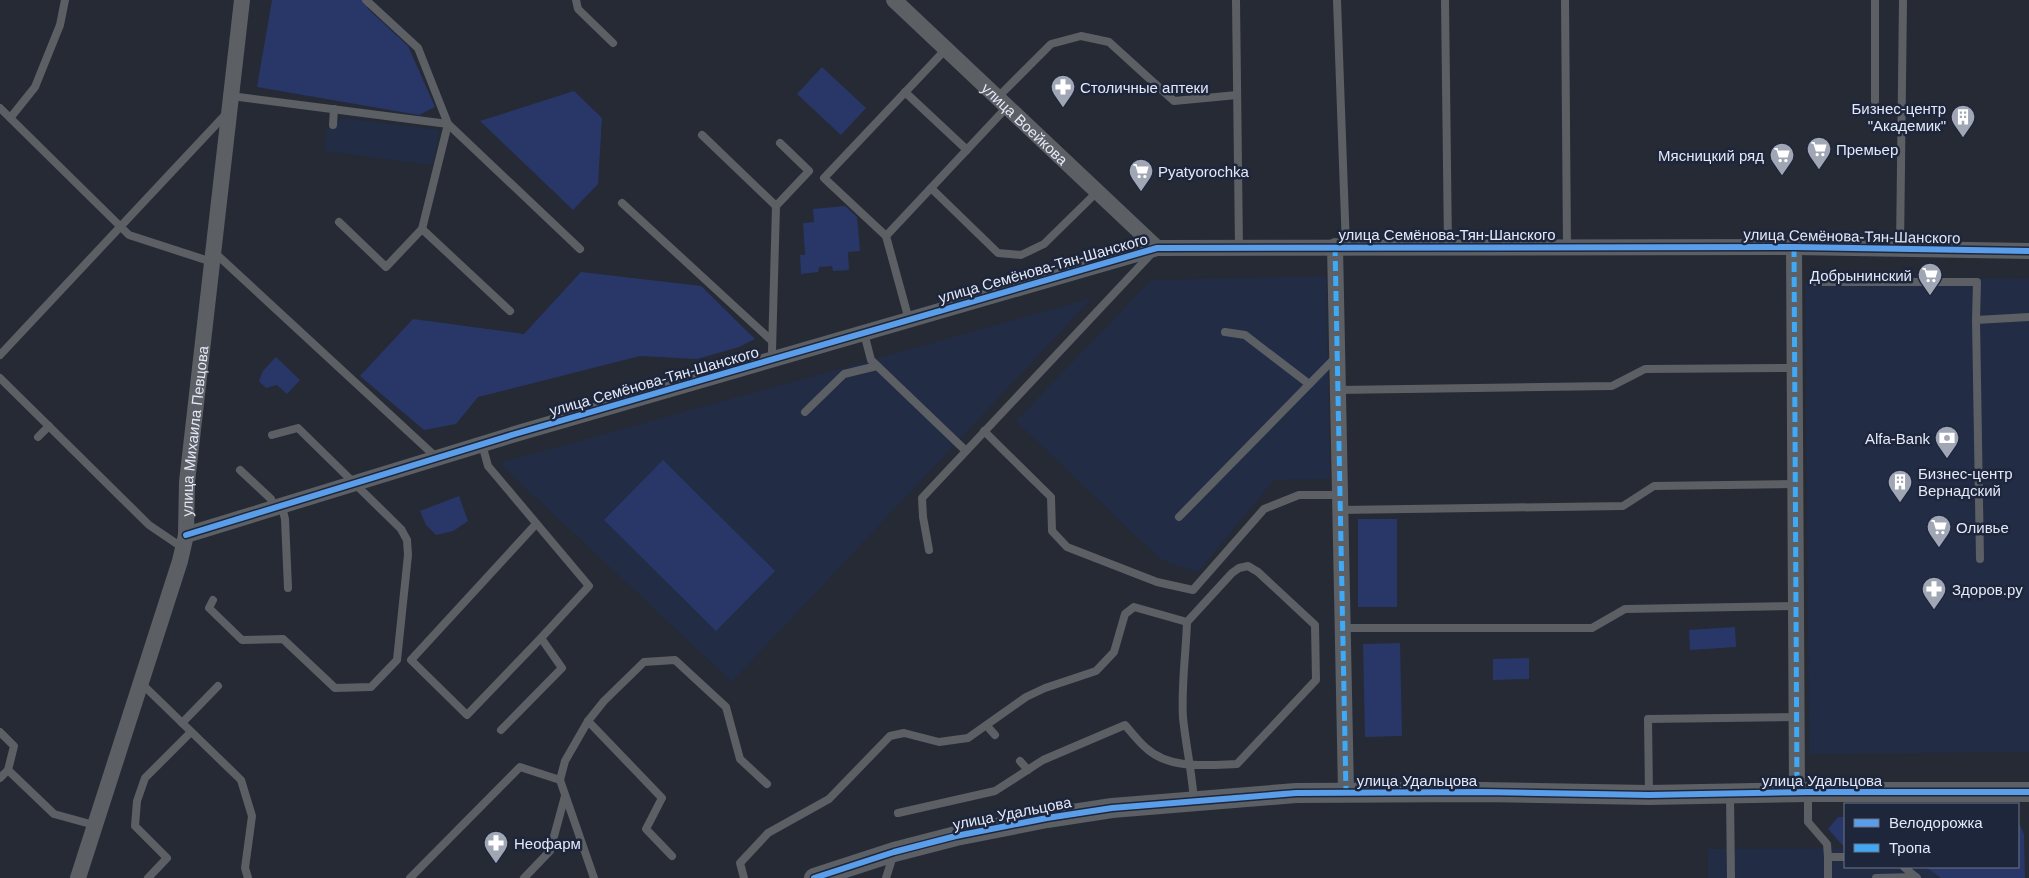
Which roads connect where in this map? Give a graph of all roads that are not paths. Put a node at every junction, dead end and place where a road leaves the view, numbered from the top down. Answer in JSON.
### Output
{"nodes":[{"id":1,"x":65,"y":0,"type":"edge"},
{"id":2,"x":242,"y":0,"type":"edge"},
{"id":3,"x":366,"y":0,"type":"edge"},
{"id":4,"x":576,"y":0,"type":"edge"},
{"id":5,"x":894,"y":0,"type":"edge"},
{"id":6,"x":1236,"y":0,"type":"edge"},
{"id":7,"x":1337,"y":0,"type":"edge"},
{"id":8,"x":1445,"y":0,"type":"edge"},
{"id":9,"x":1565,"y":0,"type":"edge"},
{"id":10,"x":1874,"y":0,"type":"edge"},
{"id":11,"x":1903,"y":0,"type":"edge"},
{"id":12,"x":613,"y":43,"type":"dead end"},
{"id":13,"x":946,"y":49,"type":"junction"},
{"id":14,"x":905,"y":92,"type":"junction"},
{"id":15,"x":1237,"y":95,"type":"junction"},
{"id":16,"x":1875,"y":101,"type":"dead end"},
{"id":17,"x":1002,"y":102,"type":"junction"},
{"id":18,"x":230,"y":104,"type":"junction"},
{"id":19,"x":0,"y":108,"type":"edge"},
{"id":20,"x":334,"y":110,"type":"junction"},
{"id":21,"x":10,"y":117,"type":"junction"},
{"id":22,"x":448,"y":124,"type":"junction"},
{"id":23,"x":333,"y":125,"type":"dead end"},
{"id":24,"x":702,"y":136,"type":"dead end"},
{"id":25,"x":780,"y":143,"type":"dead end"},
{"id":26,"x":967,"y":150,"type":"junction"},
{"id":27,"x":809,"y":171,"type":"junction"},
{"id":28,"x":824,"y":178,"type":"junction"},
{"id":29,"x":931,"y":188,"type":"junction"},
{"id":30,"x":1097,"y":192,"type":"junction"},
{"id":31,"x":622,"y":204,"type":"dead end"},
{"id":32,"x":776,"y":206,"type":"junction"},
{"id":33,"x":339,"y":222,"type":"dead end"},
{"id":34,"x":120,"y":228,"type":"junction"},
{"id":35,"x":422,"y":229,"type":"junction"},
{"id":36,"x":886,"y":236,"type":"junction"},
{"id":37,"x":1340,"y":246,"type":"junction"},
{"id":38,"x":1448,"y":247,"type":"junction"},
{"id":39,"x":1567,"y":247,"type":"junction"},
{"id":40,"x":1794,"y":247,"type":"junction"},
{"id":41,"x":1157,"y":248,"type":"junction"},
{"id":42,"x":1239,"y":248,"type":"junction"},
{"id":43,"x":1900,"y":248,"type":"junction"},
{"id":44,"x":580,"y":249,"type":"dead end"},
{"id":45,"x":2029,"y":250,"type":"edge"},
{"id":46,"x":214,"y":257,"type":"junction"},
{"id":47,"x":1815,"y":282,"type":"dead end"},
{"id":48,"x":510,"y":311,"type":"dead end"},
{"id":49,"x":2029,"y":317,"type":"edge"},
{"id":50,"x":909,"y":320,"type":"junction"},
{"id":51,"x":1976,"y":320,"type":"junction"},
{"id":52,"x":1225,"y":332,"type":"dead end"},
{"id":53,"x":864,"y":333,"type":"junction"},
{"id":54,"x":772,"y":341,"type":"junction"},
{"id":55,"x":0,"y":355,"type":"edge"},
{"id":56,"x":1337,"y":356,"type":"junction"},
{"id":57,"x":774,"y":359,"type":"junction"},
{"id":58,"x":877,"y":366,"type":"junction"},
{"id":59,"x":1795,"y":368,"type":"junction"},
{"id":60,"x":0,"y":378,"type":"edge"},
{"id":61,"x":1310,"y":384,"type":"junction"},
{"id":62,"x":1338,"y":390,"type":"junction"},
{"id":63,"x":805,"y":412,"type":"dead end"},
{"id":64,"x":49,"y":426,"type":"junction"},
{"id":65,"x":984,"y":431,"type":"junction"},
{"id":66,"x":272,"y":435,"type":"dead end"},
{"id":67,"x":38,"y":437,"type":"dead end"},
{"id":68,"x":482,"y":444,"type":"junction"},
{"id":69,"x":966,"y":451,"type":"junction"},
{"id":70,"x":437,"y":458,"type":"junction"},
{"id":71,"x":240,"y":470,"type":"dead end"},
{"id":72,"x":356,"y":484,"type":"junction"},
{"id":73,"x":1795,"y":484,"type":"junction"},
{"id":74,"x":1340,"y":503,"type":"junction"},
{"id":75,"x":278,"y":508,"type":"junction"},
{"id":76,"x":1180,"y":518,"type":"dead end"},
{"id":77,"x":536,"y":524,"type":"junction"},
{"id":78,"x":185,"y":542,"type":"junction"},
{"id":79,"x":928,"y":550,"type":"dead end"},
{"id":80,"x":1980,"y":559,"type":"dead end"},
{"id":81,"x":288,"y":588,"type":"dead end"},
{"id":82,"x":213,"y":600,"type":"dead end"},
{"id":83,"x":1796,"y":606,"type":"junction"},
{"id":84,"x":1187,"y":622,"type":"junction"},
{"id":85,"x":1343,"y":628,"type":"junction"},
{"id":86,"x":541,"y":638,"type":"junction"},
{"id":87,"x":140,"y":682,"type":"junction"},
{"id":88,"x":218,"y":686,"type":"dead end"},
{"id":89,"x":1796,"y":717,"type":"junction"},
{"id":90,"x":588,"y":721,"type":"junction"},
{"id":91,"x":182,"y":723,"type":"junction"},
{"id":92,"x":987,"y":726,"type":"junction"},
{"id":93,"x":501,"y":730,"type":"dead end"},
{"id":94,"x":0,"y":732,"type":"edge"},
{"id":95,"x":191,"y":732,"type":"junction"},
{"id":96,"x":995,"y":735,"type":"dead end"},
{"id":97,"x":1020,"y":762,"type":"dead end"},
{"id":98,"x":1190,"y":765,"type":"junction"},
{"id":99,"x":8,"y":770,"type":"junction"},
{"id":100,"x":1028,"y":770,"type":"junction"},
{"id":101,"x":0,"y":778,"type":"edge"},
{"id":102,"x":560,"y":780,"type":"junction"},
{"id":103,"x":767,"y":784,"type":"dead end"},
{"id":104,"x":1346,"y":792,"type":"junction"},
{"id":105,"x":1803,"y":792,"type":"junction"},
{"id":106,"x":2029,"y":792,"type":"edge"},
{"id":107,"x":1730,"y":794,"type":"junction"},
{"id":108,"x":566,"y":795,"type":"junction"},
{"id":109,"x":1649,"y":795,"type":"junction"},
{"id":110,"x":1194,"y":801,"type":"junction"},
{"id":111,"x":898,"y":813,"type":"dead end"},
{"id":112,"x":94,"y":826,"type":"junction"},
{"id":113,"x":894,"y":852,"type":"junction"},
{"id":114,"x":672,"y":856,"type":"dead end"},
{"id":115,"x":1828,"y":857,"type":"junction"},
{"id":116,"x":1844,"y":857,"type":"edge"},
{"id":117,"x":1905,"y":868,"type":"edge"},
{"id":118,"x":78,"y":878,"type":"edge"},
{"id":119,"x":148,"y":878,"type":"edge"},
{"id":120,"x":248,"y":878,"type":"edge"},
{"id":121,"x":410,"y":878,"type":"edge"},
{"id":122,"x":524,"y":878,"type":"edge"},
{"id":123,"x":594,"y":878,"type":"edge"},
{"id":124,"x":744,"y":878,"type":"edge"},
{"id":125,"x":814,"y":878,"type":"edge"},
{"id":126,"x":886,"y":878,"type":"edge"},
{"id":127,"x":1730,"y":878,"type":"edge"},
{"id":128,"x":1828,"y":878,"type":"edge"},
{"id":129,"x":1876,"y":878,"type":"edge"},
{"id":130,"x":1916,"y":878,"type":"edge"}],
"edges":[{"from":1,"to":21,"type":"lane"},
{"from":2,"to":18,"type":"street","name":"улица Михаила Певцова"},
{"from":3,"to":22,"type":"lane"},
{"from":4,"to":12,"type":"lane"},
{"from":5,"to":13,"type":"street","name":"улица Воейкова"},
{"from":6,"to":15,"type":"lane"},
{"from":7,"to":37,"type":"lane"},
{"from":8,"to":38,"type":"lane"},
{"from":9,"to":39,"type":"lane"},
{"from":10,"to":16,"type":"lane"},
{"from":11,"to":43,"type":"lane"},
{"from":13,"to":14,"type":"lane"},
{"from":13,"to":17,"type":"street","name":"улица Воейкова"},
{"from":14,"to":26,"type":"lane"},
{"from":14,"to":28,"type":"lane"},
{"from":15,"to":17,"type":"lane"},
{"from":15,"to":42,"type":"lane"},
{"from":17,"to":26,"type":"lane"},
{"from":17,"to":30,"type":"street","name":"улица Воейкова"},
{"from":18,"to":20,"type":"lane"},
{"from":18,"to":34,"type":"lane"},
{"from":18,"to":46,"type":"street","name":"улица Михаила Певцова"},
{"from":19,"to":21,"type":"lane"},
{"from":20,"to":22,"type":"lane"},
{"from":20,"to":23,"type":"lane"},
{"from":21,"to":34,"type":"lane"},
{"from":22,"to":35,"type":"lane"},
{"from":22,"to":44,"type":"lane"},
{"from":24,"to":32,"type":"lane"},
{"from":25,"to":27,"type":"lane"},
{"from":26,"to":29,"type":"lane"},
{"from":27,"to":28,"type":"lane"},
{"from":27,"to":32,"type":"lane"},
{"from":28,"to":36,"type":"lane"},
{"from":29,"to":30,"type":"lane"},
{"from":29,"to":36,"type":"lane"},
{"from":30,"to":41,"type":"street","name":"улица Воейкова"},
{"from":31,"to":54,"type":"lane"},
{"from":32,"to":54,"type":"lane"},
{"from":33,"to":35,"type":"lane"},
{"from":34,"to":46,"type":"lane"},
{"from":34,"to":55,"type":"lane"},
{"from":35,"to":48,"type":"lane"},
{"from":36,"to":50,"type":"lane"},
{"from":37,"to":38,"type":"street","name":"улица Семёнова-Тян-Шанского"},
{"from":37,"to":42,"type":"street","name":"улица Семёнова-Тян-Шанского"},
{"from":37,"to":56,"type":"street"},
{"from":38,"to":39,"type":"street","name":"улица Семёнова-Тян-Шанского"},
{"from":39,"to":40,"type":"street","name":"улица Семёнова-Тян-Шанского"},
{"from":40,"to":43,"type":"street","name":"улица Семёнова-Тян-Шанского"},
{"from":40,"to":59,"type":"street"},
{"from":41,"to":42,"type":"street","name":"улица Семёнова-Тян-Шанского"},
{"from":41,"to":50,"type":"street","name":"улица Семёнова-Тян-Шанского"},
{"from":41,"to":65,"type":"lane"},
{"from":43,"to":45,"type":"street","name":"улица Семёнова-Тян-Шанского"},
{"from":46,"to":70,"type":"lane"},
{"from":46,"to":78,"type":"street","name":"улица Михаила Певцова"},
{"from":47,"to":51,"type":"lane"},
{"from":49,"to":51,"type":"lane"},
{"from":50,"to":53,"type":"street","name":"улица Семёнова-Тян-Шанского"},
{"from":51,"to":80,"type":"lane"},
{"from":52,"to":61,"type":"lane"},
{"from":53,"to":57,"type":"street","name":"улица Семёнова-Тян-Шанского"},
{"from":53,"to":58,"type":"lane"},
{"from":54,"to":57,"type":"lane"},
{"from":56,"to":61,"type":"lane"},
{"from":56,"to":62,"type":"street"},
{"from":57,"to":68,"type":"street","name":"улица Семёнова-Тян-Шанского"},
{"from":58,"to":63,"type":"lane"},
{"from":58,"to":69,"type":"lane"},
{"from":59,"to":62,"type":"lane"},
{"from":59,"to":73,"type":"street"},
{"from":60,"to":64,"type":"lane"},
{"from":61,"to":76,"type":"lane"},
{"from":62,"to":74,"type":"street"},
{"from":64,"to":67,"type":"lane"},
{"from":64,"to":78,"type":"lane"},
{"from":65,"to":69,"type":"lane"},
{"from":65,"to":74,"type":"lane"},
{"from":66,"to":72,"type":"lane"},
{"from":68,"to":70,"type":"street","name":"улица Семёнова-Тян-Шанского"},
{"from":68,"to":77,"type":"lane"},
{"from":69,"to":79,"type":"lane"},
{"from":70,"to":72,"type":"street","name":"улица Семёнова-Тян-Шанского"},
{"from":71,"to":75,"type":"lane"},
{"from":72,"to":75,"type":"street","name":"улица Семёнова-Тян-Шанского"},
{"from":72,"to":82,"type":"lane"},
{"from":73,"to":74,"type":"lane"},
{"from":73,"to":83,"type":"street"},
{"from":74,"to":85,"type":"street"},
{"from":75,"to":78,"type":"street","name":"улица Семёнова-Тян-Шанского"},
{"from":75,"to":81,"type":"lane"},
{"from":77,"to":86,"type":"lane"},
{"from":77,"to":86,"type":"lane"},
{"from":78,"to":87,"type":"street","name":"улица Михаила Певцова"},
{"from":83,"to":85,"type":"lane"},
{"from":83,"to":89,"type":"street"},
{"from":84,"to":92,"type":"lane"},
{"from":84,"to":98,"type":"lane"},
{"from":84,"to":98,"type":"lane"},
{"from":85,"to":104,"type":"street"},
{"from":86,"to":93,"type":"lane"},
{"from":87,"to":91,"type":"lane"},
{"from":87,"to":112,"type":"street","name":"улица Михаила Певцова"},
{"from":88,"to":91,"type":"lane"},
{"from":89,"to":105,"type":"street"},
{"from":89,"to":109,"type":"lane"},
{"from":90,"to":102,"type":"lane"},
{"from":90,"to":103,"type":"lane"},
{"from":90,"to":114,"type":"lane"},
{"from":91,"to":95,"type":"lane"},
{"from":92,"to":96,"type":"lane"},
{"from":92,"to":124,"type":"lane"},
{"from":94,"to":99,"type":"lane"},
{"from":95,"to":119,"type":"lane"},
{"from":95,"to":120,"type":"lane"},
{"from":97,"to":100,"type":"lane"},
{"from":98,"to":100,"type":"lane"},
{"from":98,"to":110,"type":"lane"},
{"from":99,"to":101,"type":"lane"},
{"from":99,"to":112,"type":"lane"},
{"from":100,"to":111,"type":"lane"},
{"from":102,"to":108,"type":"lane"},
{"from":102,"to":121,"type":"lane"},
{"from":104,"to":109,"type":"street","name":"улица Удальцова"},
{"from":104,"to":110,"type":"street","name":"улица Удальцова"},
{"from":105,"to":106,"type":"street","name":"улица Удальцова"},
{"from":105,"to":107,"type":"street","name":"улица Удальцова"},
{"from":105,"to":115,"type":"lane"},
{"from":107,"to":109,"type":"street","name":"улица Удальцова"},
{"from":107,"to":127,"type":"lane"},
{"from":108,"to":122,"type":"lane"},
{"from":108,"to":123,"type":"lane"},
{"from":110,"to":113,"type":"street","name":"улица Удальцова"},
{"from":112,"to":118,"type":"street","name":"улица Михаила Певцова"},
{"from":113,"to":125,"type":"street","name":"улица Удальцова"},
{"from":113,"to":126,"type":"lane"},
{"from":115,"to":116,"type":"lane"},
{"from":115,"to":128,"type":"lane"},
{"from":117,"to":130,"type":"lane"},
{"from":129,"to":130,"type":"lane"}]}
